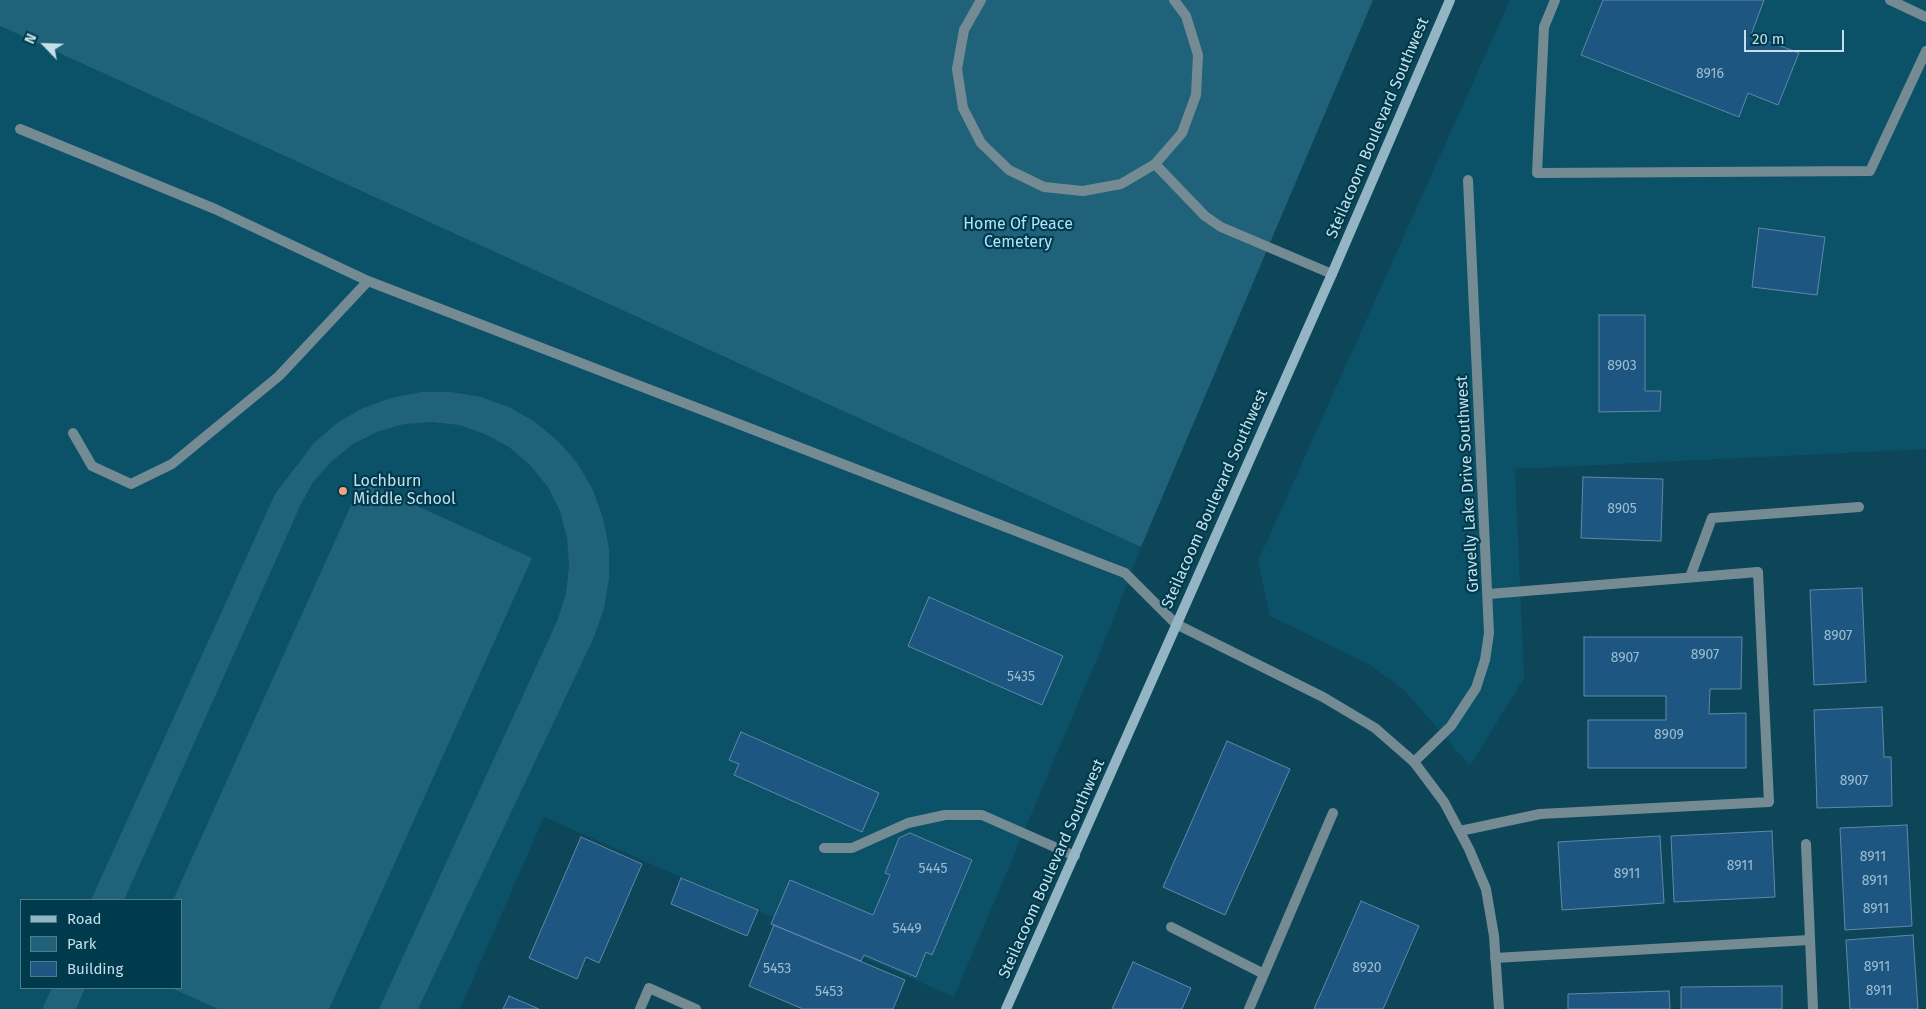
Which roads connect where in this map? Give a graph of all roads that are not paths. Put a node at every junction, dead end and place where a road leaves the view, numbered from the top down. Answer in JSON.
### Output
{"nodes":[{"id":1,"x":981,"y":0,"type":"edge"},
{"id":2,"x":1174,"y":0,"type":"edge"},
{"id":3,"x":1450,"y":0,"type":"edge"},
{"id":4,"x":1555,"y":0,"type":"edge"},
{"id":5,"x":1890,"y":0,"type":"edge"},
{"id":6,"x":1926,"y":17,"type":"edge"},
{"id":7,"x":1926,"y":51,"type":"edge"},
{"id":8,"x":20,"y":129,"type":"dead end"},
{"id":9,"x":1155,"y":164,"type":"junction"},
{"id":10,"x":1468,"y":180,"type":"dead end"},
{"id":11,"x":1332,"y":274,"type":"junction"},
{"id":12,"x":368,"y":281,"type":"junction"},
{"id":13,"x":72,"y":433,"type":"dead end"},
{"id":14,"x":1859,"y":507,"type":"dead end"},
{"id":15,"x":1690,"y":577,"type":"junction"},
{"id":16,"x":1488,"y":594,"type":"junction"},
{"id":17,"x":1176,"y":624,"type":"junction"},
{"id":18,"x":1414,"y":762,"type":"junction"},
{"id":19,"x":1333,"y":813,"type":"dead end"},
{"id":20,"x":1460,"y":832,"type":"junction"},
{"id":21,"x":1806,"y":844,"type":"dead end"},
{"id":22,"x":824,"y":848,"type":"dead end"},
{"id":23,"x":1075,"y":856,"type":"junction"},
{"id":24,"x":1171,"y":927,"type":"dead end"},
{"id":25,"x":1809,"y":940,"type":"junction"},
{"id":26,"x":1495,"y":958,"type":"junction"},
{"id":27,"x":1264,"y":974,"type":"junction"},
{"id":28,"x":640,"y":1009,"type":"edge"},
{"id":29,"x":696,"y":1009,"type":"edge"},
{"id":30,"x":1006,"y":1009,"type":"edge"},
{"id":31,"x":1249,"y":1009,"type":"edge"},
{"id":32,"x":1499,"y":1009,"type":"edge"},
{"id":33,"x":1813,"y":1009,"type":"edge"}],
"edges":[{"from":1,"to":9,"type":"street"},
{"from":2,"to":9,"type":"street"},
{"from":3,"to":11,"type":"main road","name":"Steilacoom Boulevard Southwest"},
{"from":4,"to":7,"type":"street"},
{"from":5,"to":6,"type":"street"},
{"from":8,"to":12,"type":"street"},
{"from":9,"to":11,"type":"street"},
{"from":10,"to":16,"type":"street","name":"Gravelly Lake Drive Southwest"},
{"from":11,"to":17,"type":"main road","name":"Steilacoom Boulevard Southwest"},
{"from":12,"to":13,"type":"street"},
{"from":12,"to":17,"type":"street"},
{"from":14,"to":15,"type":"street"},
{"from":15,"to":16,"type":"street"},
{"from":15,"to":20,"type":"street"},
{"from":16,"to":18,"type":"street","name":"Gravelly Lake Drive Southwest"},
{"from":17,"to":18,"type":"street"},
{"from":17,"to":23,"type":"main road","name":"Steilacoom Boulevard Southwest"},
{"from":18,"to":20,"type":"street"},
{"from":19,"to":27,"type":"street"},
{"from":20,"to":26,"type":"street"},
{"from":21,"to":25,"type":"street"},
{"from":22,"to":23,"type":"street"},
{"from":23,"to":30,"type":"main road","name":"Steilacoom Boulevard Southwest"},
{"from":24,"to":27,"type":"street"},
{"from":25,"to":26,"type":"street"},
{"from":25,"to":33,"type":"street"},
{"from":26,"to":32,"type":"street"},
{"from":27,"to":31,"type":"street"},
{"from":28,"to":29,"type":"street"}]}
